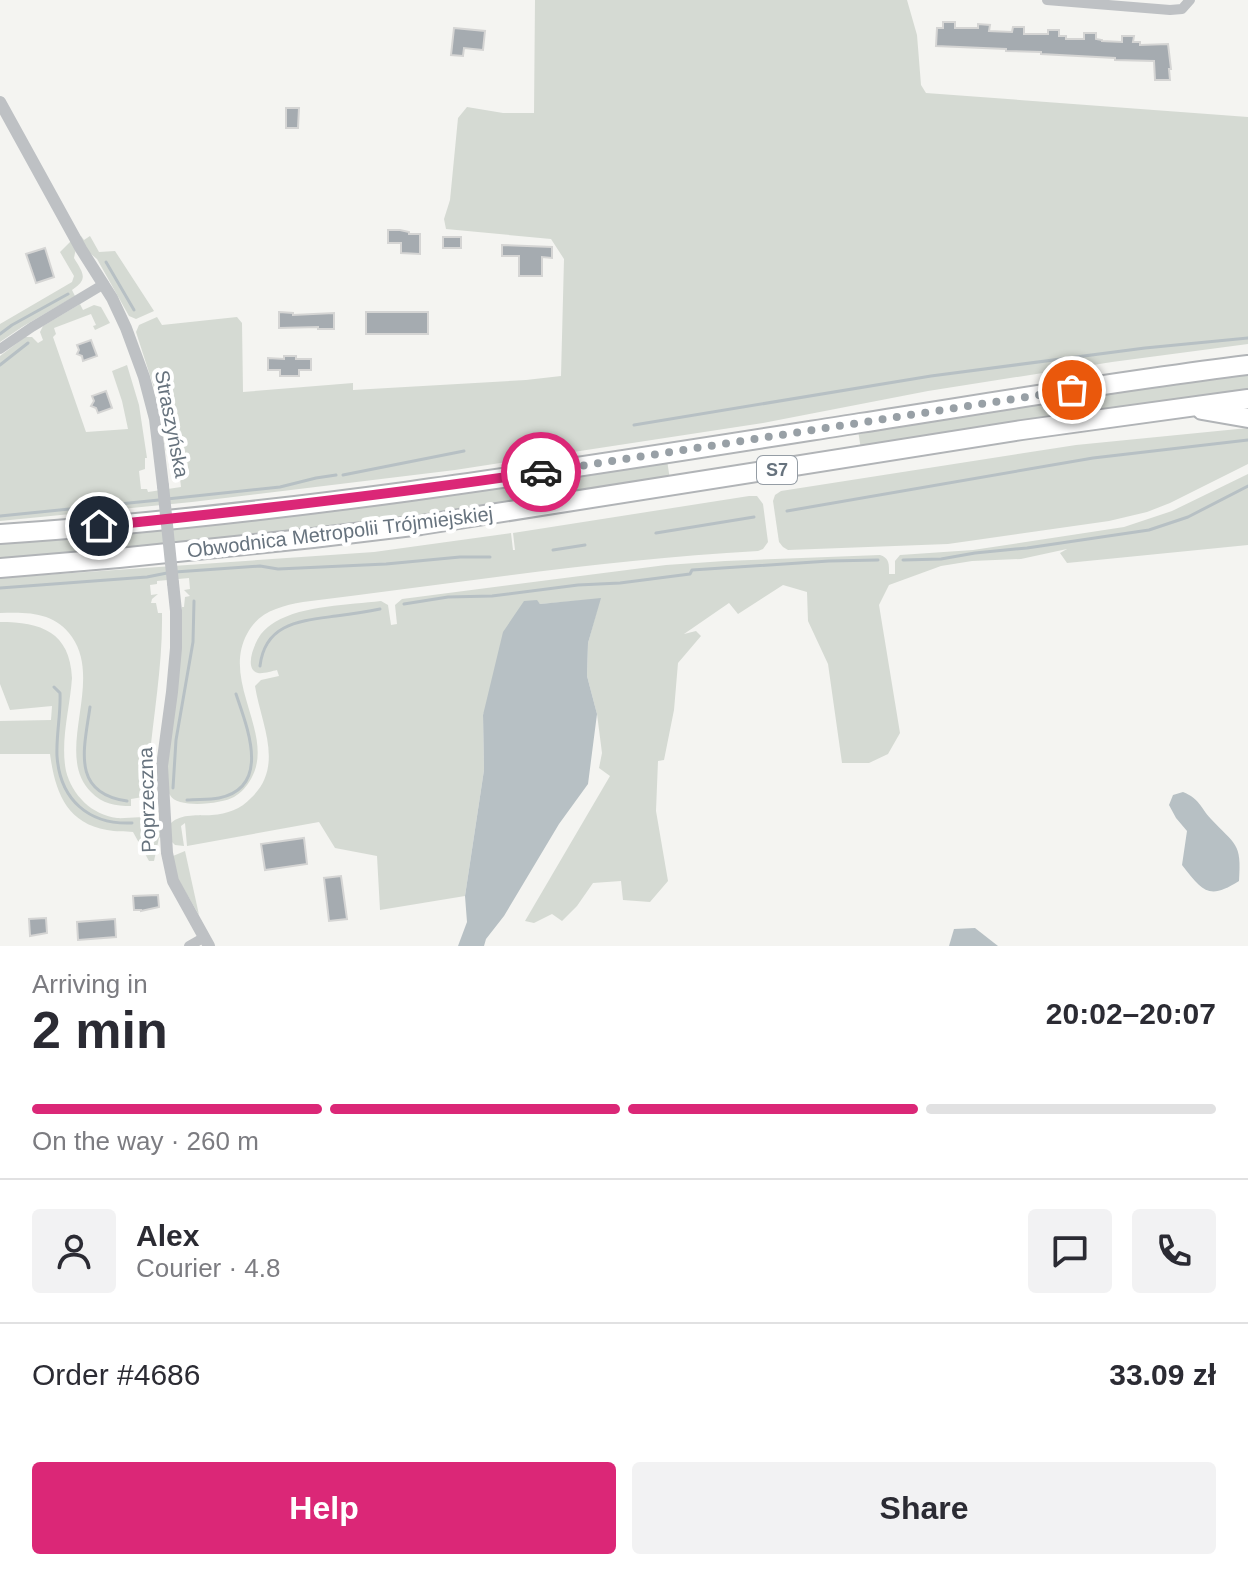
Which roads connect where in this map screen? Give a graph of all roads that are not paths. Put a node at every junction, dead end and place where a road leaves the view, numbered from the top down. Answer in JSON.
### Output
{"nodes":[{"id":1,"x":1047,"y":0,"type":"edge"},
{"id":2,"x":1190,"y":0,"type":"edge"},
{"id":3,"x":0,"y":102,"type":"edge"},
{"id":4,"x":104,"y":284,"type":"junction"},
{"id":5,"x":0,"y":349,"type":"edge"},
{"id":6,"x":1248,"y":365,"type":"edge"},
{"id":7,"x":1248,"y":399,"type":"edge"},
{"id":8,"x":1183,"y":407,"type":"junction"},
{"id":9,"x":1248,"y":418,"type":"edge"},
{"id":10,"x":0,"y":534,"type":"edge"},
{"id":11,"x":0,"y":568,"type":"edge"},
{"id":12,"x":172,"y":692,"type":"joint"},
{"id":13,"x":206,"y":942,"type":"edge"},
{"id":14,"x":189,"y":946,"type":"edge"}],
"edges":[{"from":1,"to":2,"type":"street"},
{"from":3,"to":4,"type":"street","name":"Straszyńska"},
{"from":4,"to":5,"type":"street"},
{"from":4,"to":12,"type":"street","name":"Straszyńska","bridge":true},
{"from":6,"to":10,"type":"highway","name":"Obwodnica Metropolii Trójmiejskiej","number":"S7"},
{"from":7,"to":8,"type":"highway","name":"Obwodnica Metropolii Trójmiejskiej","number":"S7"},
{"from":8,"to":9,"type":"highway"},
{"from":8,"to":11,"type":"highway","name":"Obwodnica Metropolii Trójmiejskiej","number":"S7"},
{"from":12,"to":13,"type":"street","name":"Poprzeczna"},
{"from":13,"to":14,"type":"street"}]}
